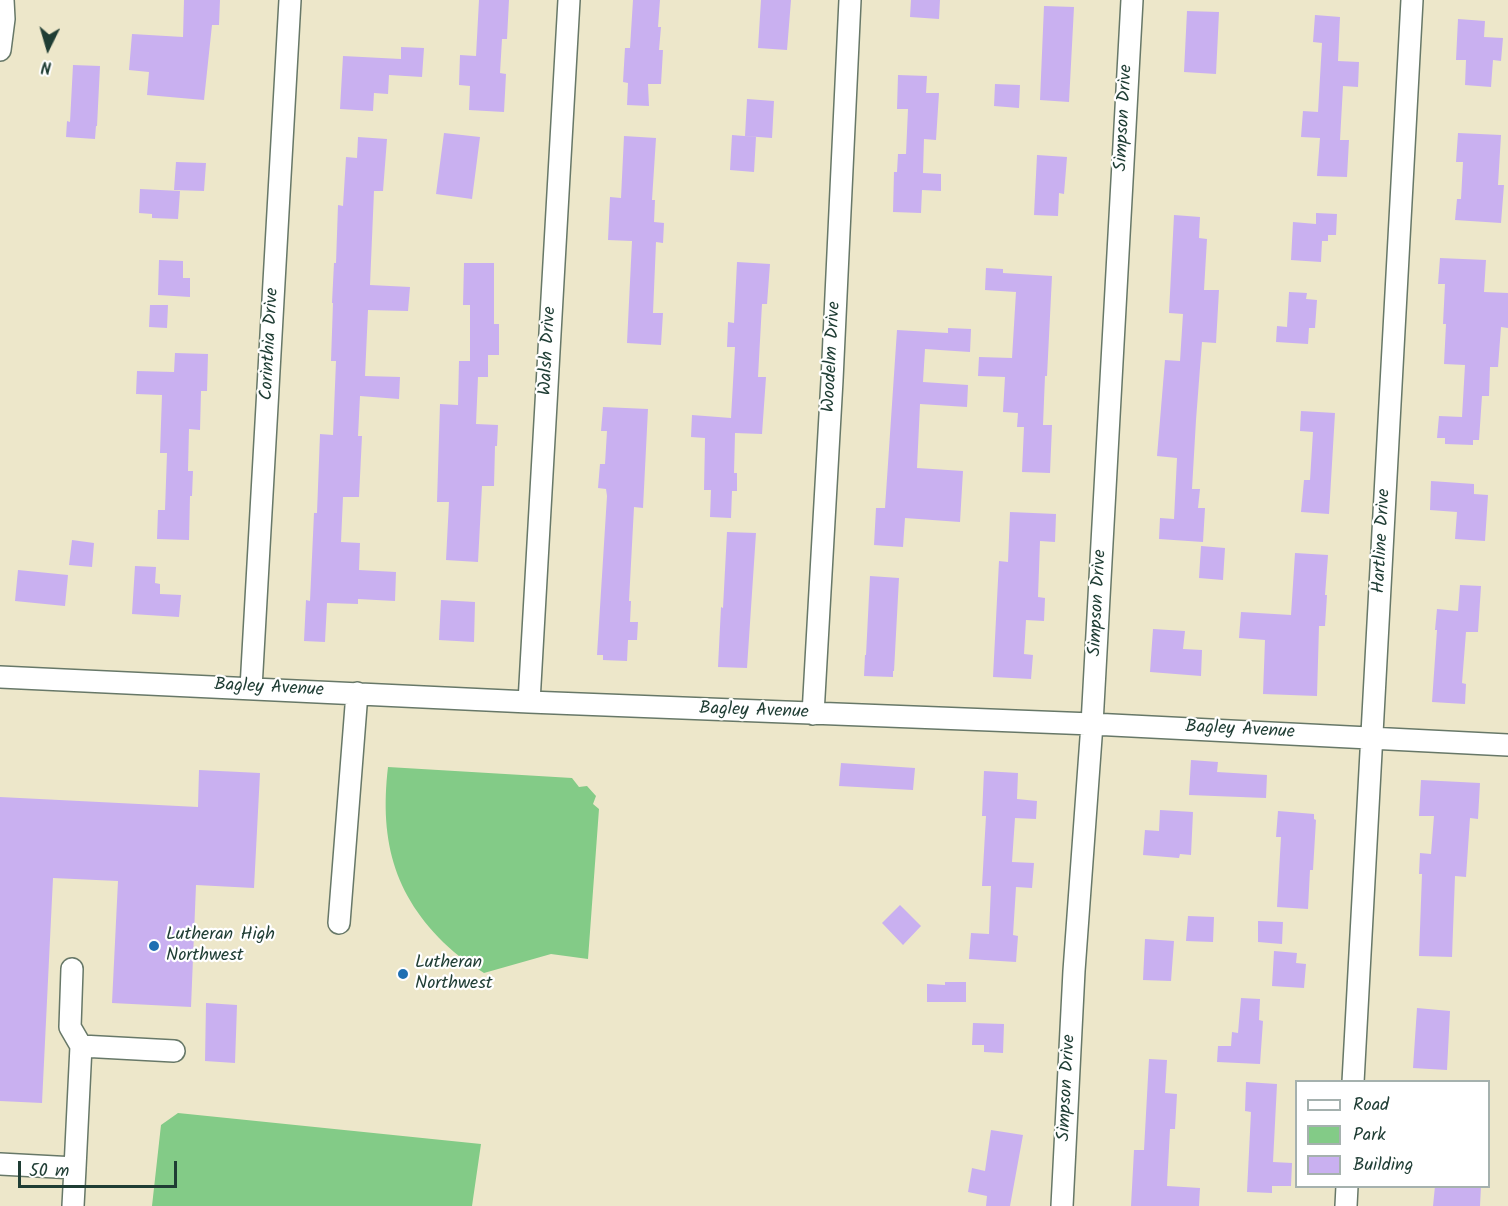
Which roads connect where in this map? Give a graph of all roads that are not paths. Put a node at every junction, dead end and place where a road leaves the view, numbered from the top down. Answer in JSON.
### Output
{"nodes":[{"id":1,"x":3,"y":0,"type":"edge"},
{"id":2,"x":290,"y":0,"type":"edge"},
{"id":3,"x":569,"y":0,"type":"edge"},
{"id":4,"x":850,"y":0,"type":"edge"},
{"id":5,"x":1132,"y":0,"type":"edge"},
{"id":6,"x":1412,"y":0,"type":"edge"},
{"id":7,"x":0,"y":50,"type":"edge"},
{"id":8,"x":0,"y":677,"type":"edge"},
{"id":9,"x":251,"y":688,"type":"junction"},
{"id":10,"x":357,"y":693,"type":"junction"},
{"id":11,"x":529,"y":702,"type":"junction"},
{"id":12,"x":813,"y":714,"type":"junction"},
{"id":13,"x":1092,"y":724,"type":"junction"},
{"id":14,"x":1372,"y":738,"type":"junction"},
{"id":15,"x":1508,"y":745,"type":"edge"},
{"id":16,"x":339,"y":923,"type":"dead end"},
{"id":17,"x":72,"y":969,"type":"dead end"},
{"id":18,"x":81,"y":1046,"type":"junction"},
{"id":19,"x":174,"y":1051,"type":"dead end"},
{"id":20,"x":1353,"y":1080,"type":"edge"},
{"id":21,"x":0,"y":1164,"type":"edge"},
{"id":22,"x":75,"y":1168,"type":"junction"},
{"id":23,"x":1347,"y":1188,"type":"edge"},
{"id":24,"x":74,"y":1206,"type":"edge"},
{"id":25,"x":1062,"y":1206,"type":"edge"},
{"id":26,"x":1346,"y":1206,"type":"edge"}],
"edges":[{"from":1,"to":7,"type":"street"},
{"from":2,"to":9,"type":"street","name":"Corinthia Drive"},
{"from":3,"to":11,"type":"street","name":"Walsh Drive"},
{"from":4,"to":12,"type":"street","name":"Woodelm Drive"},
{"from":5,"to":13,"type":"street","name":"Simpson Drive"},
{"from":6,"to":14,"type":"street","name":"Hartline Drive"},
{"from":8,"to":9,"type":"street","name":"Bagley Avenue"},
{"from":9,"to":10,"type":"street","name":"Bagley Avenue"},
{"from":10,"to":11,"type":"street","name":"Bagley Avenue"},
{"from":10,"to":16,"type":"street"},
{"from":11,"to":12,"type":"street","name":"Bagley Avenue"},
{"from":12,"to":13,"type":"street","name":"Bagley Avenue"},
{"from":13,"to":14,"type":"street","name":"Bagley Avenue"},
{"from":13,"to":25,"type":"street","name":"Simpson Drive"},
{"from":14,"to":15,"type":"street","name":"Bagley Avenue"},
{"from":14,"to":20,"type":"street","name":"Hartline Drive"},
{"from":17,"to":18,"type":"street"},
{"from":18,"to":19,"type":"street"},
{"from":18,"to":22,"type":"street"},
{"from":21,"to":22,"type":"street"},
{"from":22,"to":24,"type":"street"},
{"from":23,"to":26,"type":"street"}]}
